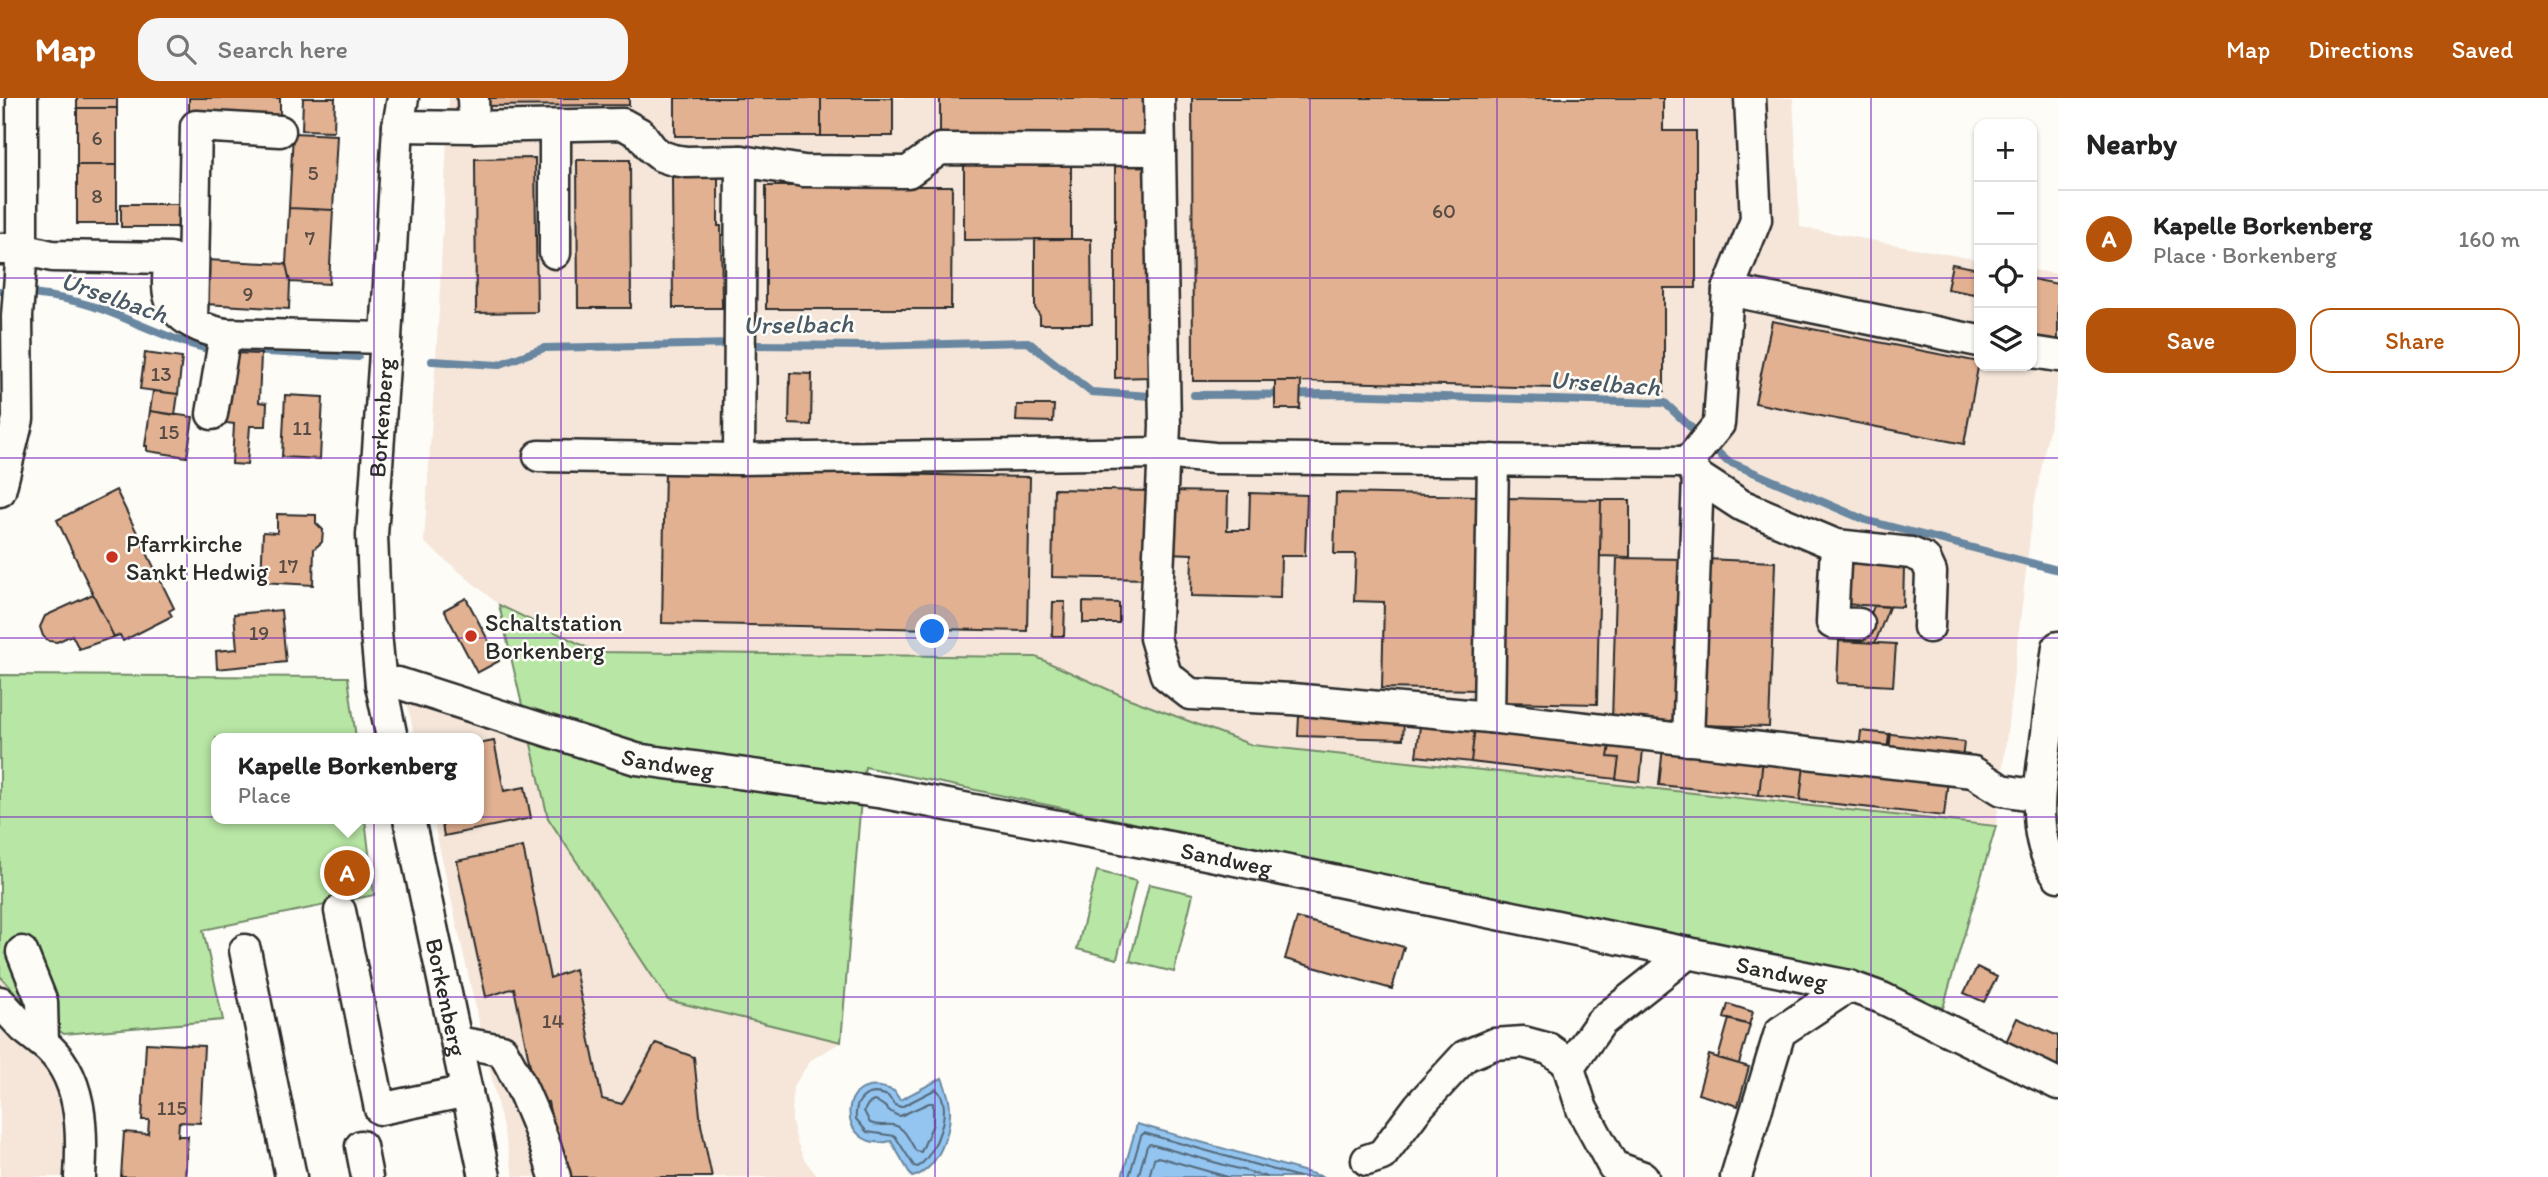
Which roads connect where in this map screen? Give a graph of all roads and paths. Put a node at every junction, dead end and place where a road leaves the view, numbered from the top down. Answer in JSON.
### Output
{"nodes":[{"id":1,"x":22,"y":98,"type":"edge"},
{"id":2,"x":1159,"y":98,"type":"edge"},
{"id":3,"x":1750,"y":98,"type":"edge"},
{"id":4,"x":401,"y":112,"type":"edge"},
{"id":5,"x":473,"y":113,"type":"edge"},
{"id":6,"x":555,"y":126,"type":"junction"},
{"id":7,"x":279,"y":131,"type":"dead end"},
{"id":8,"x":1160,"y":150,"type":"junction"},
{"id":9,"x":741,"y":162,"type":"junction"},
{"id":10,"x":555,"y":253,"type":"dead end"},
{"id":11,"x":14,"y":258,"type":"edge"},
{"id":12,"x":1728,"y":290,"type":"junction"},
{"id":13,"x":192,"y":322,"type":"junction"},
{"id":14,"x":12,"y":333,"type":"edge"},
{"id":15,"x":225,"y":334,"type":"junction"},
{"id":16,"x":387,"y":338,"type":"junction"},
{"id":17,"x":1974,"y":340,"type":"edge"},
{"id":18,"x":2037,"y":353,"type":"edge"},
{"id":19,"x":2058,"y":356,"type":"edge"},
{"id":20,"x":212,"y":414,"type":"dead end"},
{"id":21,"x":1164,"y":453,"type":"junction"},
{"id":22,"x":540,"y":456,"type":"dead end"},
{"id":23,"x":739,"y":459,"type":"junction"},
{"id":24,"x":1493,"y":460,"type":"junction"},
{"id":25,"x":1694,"y":463,"type":"junction"},
{"id":26,"x":0,"y":491,"type":"edge"},
{"id":27,"x":1836,"y":545,"type":"junction"},
{"id":28,"x":1858,"y":624,"type":"dead end"},
{"id":29,"x":1928,"y":627,"type":"dead end"},
{"id":30,"x":2058,"y":647,"type":"edge"},
{"id":31,"x":381,"y":685,"type":"junction"},
{"id":32,"x":1489,"y":717,"type":"junction"},
{"id":33,"x":390,"y":733,"type":"edge"},
{"id":34,"x":1688,"y":740,"type":"junction"},
{"id":35,"x":2038,"y":796,"type":"junction"},
{"id":36,"x":410,"y":824,"type":"edge"},
{"id":37,"x":2058,"y":876,"type":"edge"},
{"id":38,"x":340,"y":911,"type":"dead end"},
{"id":39,"x":245,"y":950,"type":"dead end"},
{"id":40,"x":22,"y":952,"type":"dead end"},
{"id":41,"x":1688,"y":953,"type":"junction"},
{"id":42,"x":1849,"y":986,"type":"junction"},
{"id":43,"x":0,"y":1002,"type":"edge"},
{"id":44,"x":457,"y":1042,"type":"junction"},
{"id":45,"x":43,"y":1043,"type":"junction"},
{"id":46,"x":1569,"y":1066,"type":"junction"},
{"id":47,"x":2058,"y":1084,"type":"edge"},
{"id":48,"x":467,"y":1091,"type":"junction"},
{"id":49,"x":361,"y":1146,"type":"dead end"},
{"id":50,"x":1367,"y":1160,"type":"dead end"},
{"id":51,"x":80,"y":1177,"type":"edge"},
{"id":52,"x":291,"y":1177,"type":"edge"},
{"id":53,"x":367,"y":1177,"type":"edge"},
{"id":54,"x":485,"y":1177,"type":"edge"},
{"id":55,"x":555,"y":1177,"type":"edge"},
{"id":56,"x":1643,"y":1177,"type":"edge"},
{"id":57,"x":1736,"y":1177,"type":"edge"}],
"edges":[{"from":1,"to":11,"type":"street"},
{"from":2,"to":8,"type":"street"},
{"from":3,"to":12,"type":"street"},
{"from":4,"to":5,"type":"street"},
{"from":4,"to":16,"type":"street","name":"Borkenberg"},
{"from":5,"to":6,"type":"street"},
{"from":6,"to":9,"type":"street"},
{"from":6,"to":10,"type":"street"},
{"from":7,"to":13,"type":"street"},
{"from":8,"to":9,"type":"street"},
{"from":8,"to":21,"type":"street"},
{"from":9,"to":23,"type":"street"},
{"from":11,"to":13,"type":"street"},
{"from":11,"to":14,"type":"street"},
{"from":12,"to":17,"type":"street"},
{"from":12,"to":25,"type":"street"},
{"from":13,"to":15,"type":"street"},
{"from":14,"to":26,"type":"street"},
{"from":15,"to":16,"type":"street"},
{"from":15,"to":20,"type":"street"},
{"from":16,"to":31,"type":"street","name":"Borkenberg"},
{"from":18,"to":19,"type":"street"},
{"from":21,"to":23,"type":"street"},
{"from":21,"to":24,"type":"street"},
{"from":21,"to":32,"type":"street"},
{"from":22,"to":23,"type":"street"},
{"from":24,"to":25,"type":"street"},
{"from":24,"to":32,"type":"street"},
{"from":25,"to":27,"type":"street"},
{"from":25,"to":34,"type":"street"},
{"from":27,"to":28,"type":"street"},
{"from":27,"to":29,"type":"street"},
{"from":30,"to":35,"type":"street"},
{"from":31,"to":33,"type":"street","name":"Borkenberg"},
{"from":31,"to":41,"type":"street","name":"Sandweg"},
{"from":32,"to":34,"type":"street"},
{"from":34,"to":35,"type":"street"},
{"from":35,"to":37,"type":"street"},
{"from":36,"to":44,"type":"street","name":"Borkenberg"},
{"from":38,"to":48,"type":"street"},
{"from":39,"to":52,"type":"street"},
{"from":40,"to":45,"type":"street"},
{"from":41,"to":42,"type":"street","name":"Sandweg"},
{"from":41,"to":46,"type":"street"},
{"from":42,"to":47,"type":"street","name":"Sandweg"},
{"from":42,"to":57,"type":"street"},
{"from":43,"to":45,"type":"street"},
{"from":44,"to":48,"type":"street","name":"Borkenberg"},
{"from":44,"to":55,"type":"street"},
{"from":45,"to":51,"type":"street"},
{"from":46,"to":50,"type":"street"},
{"from":46,"to":56,"type":"street"},
{"from":48,"to":54,"type":"street","name":"Borkenberg"},
{"from":49,"to":53,"type":"street"}]}
